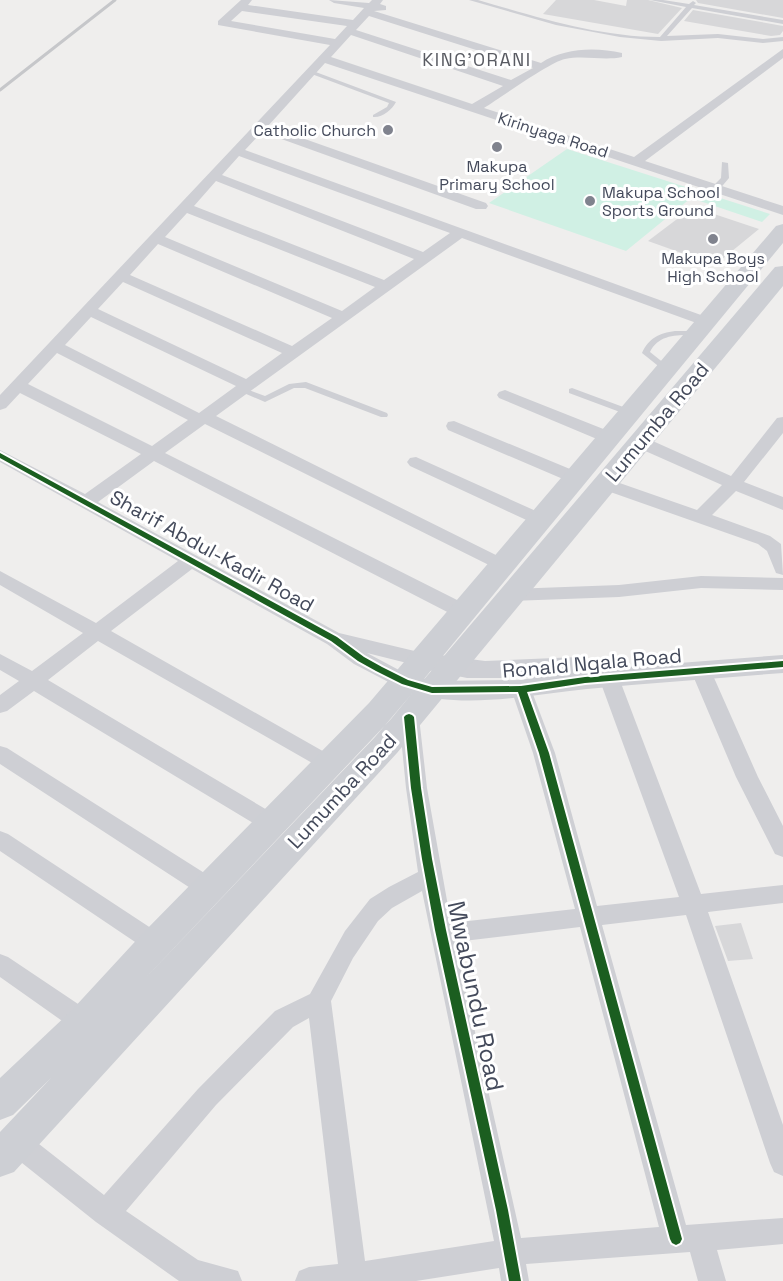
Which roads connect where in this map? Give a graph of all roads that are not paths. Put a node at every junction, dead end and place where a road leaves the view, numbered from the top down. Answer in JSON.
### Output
{"nodes":[{"id":1,"x":334,"y":0,"type":"edge"},
{"id":2,"x":472,"y":0,"type":"edge"},
{"id":3,"x":653,"y":0,"type":"edge"},
{"id":4,"x":695,"y":0,"type":"edge"},
{"id":5,"x":243,"y":3,"type":"edge"},
{"id":6,"x":373,"y":6,"type":"edge"},
{"id":7,"x":690,"y":7,"type":"junction"},
{"id":8,"x":783,"y":22,"type":"edge"},
{"id":9,"x":353,"y":27,"type":"junction"},
{"id":10,"x":494,"y":39,"type":"dead end"},
{"id":11,"x":661,"y":39,"type":"junction"},
{"id":12,"x":783,"y":39,"type":"edge"},
{"id":13,"x":338,"y":43,"type":"junction"},
{"id":14,"x":783,"y":52,"type":"edge"},
{"id":15,"x":618,"y":55,"type":"dead end"},
{"id":16,"x":324,"y":59,"type":"junction"},
{"id":17,"x":540,"y":66,"type":"junction"},
{"id":18,"x":310,"y":72,"type":"junction"},
{"id":19,"x":510,"y":84,"type":"junction"},
{"id":20,"x":473,"y":109,"type":"junction"},
{"id":21,"x":375,"y":116,"type":"dead end"},
{"id":22,"x":260,"y":127,"type":"junction"},
{"id":23,"x":237,"y":151,"type":"junction"},
{"id":24,"x":636,"y":162,"type":"junction"},
{"id":25,"x":724,"y":163,"type":"dead end"},
{"id":26,"x":214,"y":176,"type":"junction"},
{"id":27,"x":715,"y":189,"type":"junction"},
{"id":28,"x":481,"y":206,"type":"dead end"},
{"id":29,"x":185,"y":207,"type":"junction"},
{"id":30,"x":783,"y":211,"type":"edge"},
{"id":31,"x":783,"y":230,"type":"edge"},
{"id":32,"x":461,"y":232,"type":"junction"},
{"id":33,"x":155,"y":238,"type":"junction"},
{"id":34,"x":425,"y":258,"type":"junction"},
{"id":35,"x":783,"y":272,"type":"edge"},
{"id":36,"x":121,"y":276,"type":"junction"},
{"id":37,"x":386,"y":286,"type":"junction"},
{"id":38,"x":88,"y":310,"type":"junction"},
{"id":39,"x":343,"y":317,"type":"junction"},
{"id":40,"x":703,"y":327,"type":"junction"},
{"id":41,"x":55,"y":346,"type":"junction"},
{"id":42,"x":294,"y":353,"type":"junction"},
{"id":43,"x":18,"y":386,"type":"junction"},
{"id":44,"x":245,"y":388,"type":"junction"},
{"id":45,"x":572,"y":391,"type":"dead end"},
{"id":46,"x":505,"y":395,"type":"dead end"},
{"id":47,"x":0,"y":405,"type":"edge"},
{"id":48,"x":631,"y":413,"type":"junction"},
{"id":49,"x":384,"y":415,"type":"dead end"},
{"id":50,"x":202,"y":418,"type":"junction"},
{"id":51,"x":783,"y":422,"type":"edge"},
{"id":52,"x":454,"y":426,"type":"dead end"},
{"id":53,"x":610,"y":438,"type":"junction"},
{"id":54,"x":640,"y":442,"type":"junction"},
{"id":55,"x":783,"y":443,"type":"edge"},
{"id":56,"x":762,"y":445,"type":"junction"},
{"id":57,"x":0,"y":455,"type":"edge"},
{"id":58,"x":152,"y":455,"type":"junction"},
{"id":59,"x":416,"y":462,"type":"dead end"},
{"id":60,"x":576,"y":478,"type":"junction"},
{"id":61,"x":734,"y":483,"type":"junction"},
{"id":62,"x":604,"y":484,"type":"junction"},
{"id":63,"x":86,"y":502,"type":"junction"},
{"id":64,"x":783,"y":504,"type":"edge"},
{"id":65,"x":700,"y":518,"type":"junction"},
{"id":66,"x":541,"y":520,"type":"junction"},
{"id":67,"x":779,"y":548,"type":"edge"},
{"id":68,"x":191,"y":560,"type":"junction"},
{"id":69,"x":503,"y":566,"type":"junction"},
{"id":70,"x":783,"y":569,"type":"edge"},
{"id":71,"x":0,"y":577,"type":"edge"},
{"id":72,"x":783,"y":584,"type":"edge"},
{"id":73,"x":511,"y":595,"type":"junction"},
{"id":74,"x":464,"y":612,"type":"junction"},
{"id":75,"x":96,"y":632,"type":"junction"},
{"id":76,"x":334,"y":639,"type":"junction"},
{"id":77,"x":783,"y":647,"type":"edge"},
{"id":78,"x":423,"y":660,"type":"junction"},
{"id":79,"x":0,"y":661,"type":"edge"},
{"id":80,"x":783,"y":664,"type":"edge"},
{"id":81,"x":450,"y":668,"type":"junction"},
{"id":82,"x":700,"y":671,"type":"junction"},
{"id":83,"x":609,"y":678,"type":"junction"},
{"id":84,"x":32,"y":681,"type":"junction"},
{"id":85,"x":405,"y":682,"type":"junction"},
{"id":86,"x":521,"y":689,"type":"junction"},
{"id":87,"x":432,"y":690,"type":"junction"},
{"id":88,"x":0,"y":706,"type":"edge"},
{"id":89,"x":410,"y":717,"type":"junction"},
{"id":90,"x":0,"y":754,"type":"edge"},
{"id":91,"x":328,"y":764,"type":"junction"},
{"id":92,"x":272,"y":823,"type":"junction"},
{"id":93,"x":0,"y":840,"type":"edge"},
{"id":94,"x":783,"y":848,"type":"edge"},
{"id":95,"x":431,"y":876,"type":"junction"},
{"id":96,"x":209,"y":888,"type":"junction"},
{"id":97,"x":783,"y":894,"type":"edge"},
{"id":98,"x":694,"y":905,"type":"junction"},
{"id":99,"x":588,"y":918,"type":"junction"},
{"id":100,"x":442,"y":934,"type":"junction"},
{"id":101,"x":155,"y":943,"type":"junction"},
{"id":102,"x":0,"y":964,"type":"edge"},
{"id":103,"x":319,"y":1001,"type":"junction"},
{"id":104,"x":84,"y":1022,"type":"junction"},
{"id":105,"x":4,"y":1093,"type":"edge"},
{"id":106,"x":8,"y":1151,"type":"edge"},
{"id":107,"x":783,"y":1163,"type":"edge"},
{"id":108,"x":106,"y":1213,"type":"junction"},
{"id":109,"x":783,"y":1231,"type":"edge"},
{"id":110,"x":688,"y":1238,"type":"junction"},
{"id":111,"x":511,"y":1252,"type":"junction"},
{"id":112,"x":354,"y":1279,"type":"edge"},
{"id":113,"x":228,"y":1281,"type":"edge"},
{"id":114,"x":309,"y":1281,"type":"edge"},
{"id":115,"x":516,"y":1281,"type":"edge"},
{"id":116,"x":712,"y":1281,"type":"edge"}],
"edges":[{"from":1,"to":6,"type":"street"},
{"from":2,"to":11,"type":"lane"},
{"from":3,"to":7,"type":"lane"},
{"from":4,"to":7,"type":"lane"},
{"from":5,"to":9,"type":"street"},
{"from":5,"to":13,"type":"street"},
{"from":6,"to":9,"type":"street"},
{"from":6,"to":10,"type":"street"},
{"from":6,"to":17,"type":"street"},
{"from":7,"to":8,"type":"lane"},
{"from":7,"to":11,"type":"lane"},
{"from":9,"to":13,"type":"street"},
{"from":9,"to":19,"type":"street"},
{"from":11,"to":12,"type":"lane"},
{"from":13,"to":16,"type":"street"},
{"from":14,"to":24,"type":"street"},
{"from":15,"to":17,"type":"street"},
{"from":16,"to":18,"type":"street"},
{"from":16,"to":20,"type":"street","name":"Kirinyaga Road"},
{"from":17,"to":19,"type":"street"},
{"from":18,"to":21,"type":"lane"},
{"from":18,"to":22,"type":"street"},
{"from":19,"to":20,"type":"street"},
{"from":20,"to":24,"type":"street","name":"Kirinyaga Road"},
{"from":22,"to":23,"type":"street"},
{"from":22,"to":28,"type":"street"},
{"from":23,"to":26,"type":"street"},
{"from":23,"to":32,"type":"street"},
{"from":24,"to":27,"type":"street","name":"Kirinyaga Road"},
{"from":25,"to":27,"type":"lane"},
{"from":26,"to":29,"type":"street"},
{"from":26,"to":34,"type":"street"},
{"from":27,"to":30,"type":"street","name":"Kirinyaga Road"},
{"from":29,"to":33,"type":"street"},
{"from":29,"to":37,"type":"street"},
{"from":31,"to":40,"type":"main road","name":"Lumumba Road"},
{"from":32,"to":34,"type":"street"},
{"from":32,"to":40,"type":"street"},
{"from":33,"to":36,"type":"street"},
{"from":33,"to":39,"type":"street"},
{"from":34,"to":37,"type":"street"},
{"from":35,"to":54,"type":"main road","name":"Lumumba Road"},
{"from":36,"to":38,"type":"street"},
{"from":36,"to":42,"type":"street"},
{"from":37,"to":39,"type":"street"},
{"from":38,"to":41,"type":"street"},
{"from":38,"to":44,"type":"street"},
{"from":39,"to":42,"type":"street"},
{"from":40,"to":48,"type":"main road","name":"Lumumba Road"},
{"from":41,"to":43,"type":"street"},
{"from":41,"to":50,"type":"street"},
{"from":42,"to":44,"type":"street"},
{"from":43,"to":47,"type":"street"},
{"from":43,"to":58,"type":"street"},
{"from":44,"to":49,"type":"lane"},
{"from":44,"to":50,"type":"street"},
{"from":45,"to":48,"type":"lane"},
{"from":46,"to":53,"type":"street"},
{"from":48,"to":53,"type":"main road","name":"Lumumba Road"},
{"from":50,"to":58,"type":"street"},
{"from":50,"to":69,"type":"street"},
{"from":51,"to":56,"type":"street"},
{"from":52,"to":60,"type":"street"},
{"from":53,"to":60,"type":"main road","name":"Lumumba Road"},
{"from":54,"to":61,"type":"street"},
{"from":54,"to":62,"type":"main road","name":"Lumumba Road"},
{"from":55,"to":56,"type":"street"},
{"from":56,"to":61,"type":"street"},
{"from":57,"to":63,"type":"street","name":"Sharif Abdul-Kadir Road"},
{"from":58,"to":63,"type":"street"},
{"from":58,"to":74,"type":"street"},
{"from":59,"to":66,"type":"street"},
{"from":60,"to":66,"type":"main road","name":"Lumumba Road"},
{"from":61,"to":64,"type":"street"},
{"from":61,"to":65,"type":"street"},
{"from":62,"to":65,"type":"street"},
{"from":62,"to":73,"type":"main road","name":"Lumumba Road"},
{"from":63,"to":68,"type":"street","name":"Sharif Abdul-Kadir Road"},
{"from":65,"to":67,"type":"street"},
{"from":66,"to":69,"type":"main road","name":"Lumumba Road"},
{"from":67,"to":70,"type":"street"},
{"from":68,"to":75,"type":"street"},
{"from":68,"to":76,"type":"street","name":"Sharif Abdul-Kadir Road"},
{"from":69,"to":74,"type":"main road","name":"Lumumba Road"},
{"from":71,"to":75,"type":"street"},
{"from":72,"to":73,"type":"street"},
{"from":73,"to":81,"type":"main road","name":"Lumumba Road"},
{"from":74,"to":78,"type":"main road","name":"Lumumba Road"},
{"from":75,"to":84,"type":"street"},
{"from":75,"to":91,"type":"street"},
{"from":76,"to":78,"type":"street","name":"Sharif Abdul-Kadir Road"},
{"from":76,"to":85,"type":"street","name":"Sharif Abdul-Kadir Road"},
{"from":77,"to":81,"type":"street","name":"Ronald Ngala Road"},
{"from":78,"to":81,"type":"street","name":"Ronald Ngala Road"},
{"from":78,"to":85,"type":"main road","name":"Lumumba Road"},
{"from":79,"to":84,"type":"street"},
{"from":80,"to":82,"type":"street","name":"Ronald Ngala Road"},
{"from":81,"to":87,"type":"main road","name":"Lumumba Road"},
{"from":82,"to":83,"type":"street","name":"Ronald Ngala Road"},
{"from":82,"to":94,"type":"street"},
{"from":83,"to":86,"type":"street","name":"Ronald Ngala Road"},
{"from":83,"to":98,"type":"street"},
{"from":84,"to":88,"type":"street"},
{"from":84,"to":92,"type":"street"},
{"from":85,"to":87,"type":"street","name":"Ronald Ngala Road"},
{"from":85,"to":91,"type":"main road","name":"Lumumba Road"},
{"from":86,"to":87,"type":"street","name":"Ronald Ngala Road"},
{"from":86,"to":99,"type":"street"},
{"from":87,"to":89,"type":"main road","name":"Lumumba Road"},
{"from":89,"to":95,"type":"street","name":"Mwabundu Road"},
{"from":89,"to":106,"type":"main road","name":"Lumumba Road"},
{"from":90,"to":96,"type":"street"},
{"from":91,"to":92,"type":"main road","name":"Lumumba Road"},
{"from":92,"to":96,"type":"main road","name":"Lumumba Road"},
{"from":93,"to":101,"type":"street"},
{"from":95,"to":100,"type":"street","name":"Mwabundu Road"},
{"from":95,"to":103,"type":"street"},
{"from":96,"to":101,"type":"main road","name":"Lumumba Road"},
{"from":97,"to":98,"type":"street"},
{"from":98,"to":99,"type":"street"},
{"from":98,"to":107,"type":"street"},
{"from":99,"to":100,"type":"street"},
{"from":99,"to":110,"type":"street"},
{"from":100,"to":111,"type":"street","name":"Mwabundu Road"},
{"from":101,"to":104,"type":"main road","name":"Lumumba Road"},
{"from":102,"to":104,"type":"street"},
{"from":103,"to":108,"type":"street"},
{"from":103,"to":112,"type":"street"},
{"from":104,"to":105,"type":"main road","name":"Lumumba Road"},
{"from":106,"to":108,"type":"street"},
{"from":108,"to":113,"type":"street"},
{"from":109,"to":110,"type":"street"},
{"from":110,"to":111,"type":"street"},
{"from":110,"to":116,"type":"street"},
{"from":111,"to":112,"type":"street"},
{"from":111,"to":115,"type":"street","name":"Mwabundu Road"},
{"from":112,"to":114,"type":"street"}]}
